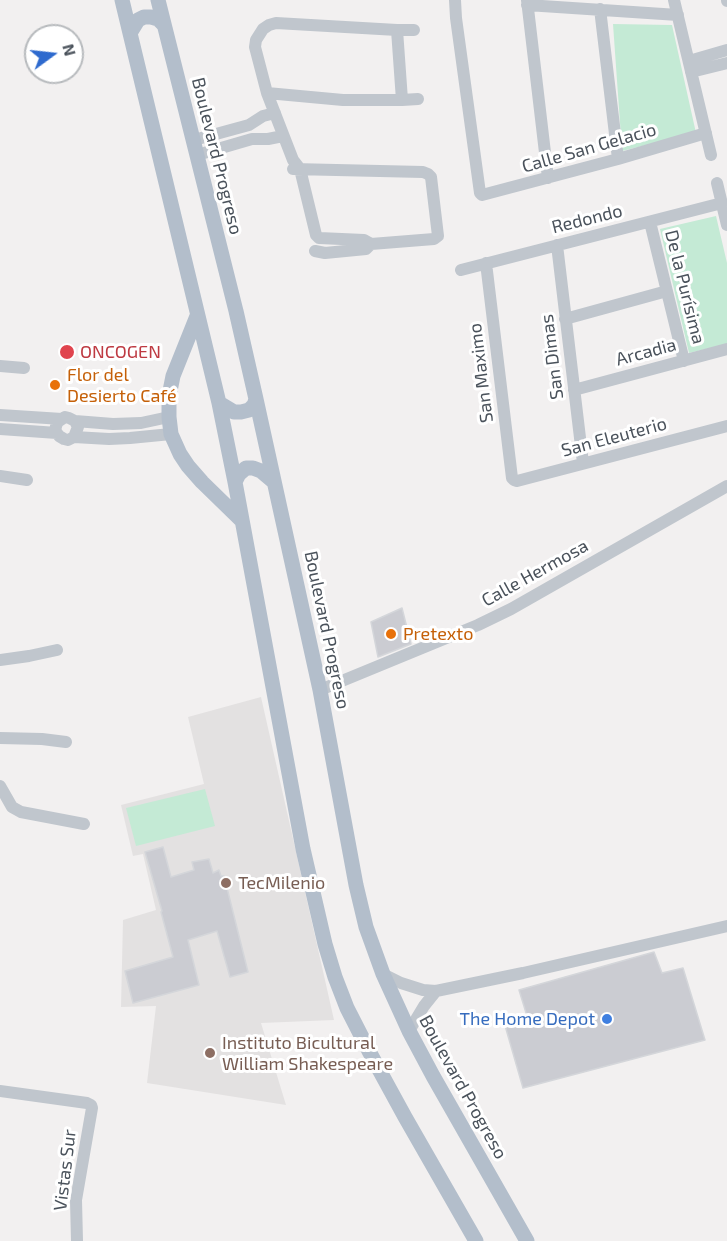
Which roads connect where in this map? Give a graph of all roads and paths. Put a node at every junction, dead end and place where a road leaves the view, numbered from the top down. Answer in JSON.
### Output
{"nodes":[{"id":1,"x":122,"y":0,"type":"edge"},
{"id":2,"x":158,"y":0,"type":"edge"},
{"id":3,"x":455,"y":0,"type":"edge"},
{"id":4,"x":674,"y":0,"type":"edge"},
{"id":5,"x":527,"y":2,"type":"edge"},
{"id":6,"x":600,"y":9,"type":"junction"},
{"id":7,"x":678,"y":15,"type":"junction"},
{"id":8,"x":163,"y":24,"type":"junction"},
{"id":9,"x":397,"y":30,"type":"junction"},
{"id":10,"x":414,"y":30,"type":"dead end"},
{"id":11,"x":130,"y":33,"type":"junction"},
{"id":12,"x":727,"y":50,"type":"edge"},
{"id":13,"x":727,"y":63,"type":"edge"},
{"id":14,"x":690,"y":67,"type":"junction"},
{"id":15,"x":267,"y":93,"type":"junction"},
{"id":16,"x":418,"y":99,"type":"dead end"},
{"id":17,"x":402,"y":100,"type":"junction"},
{"id":18,"x":275,"y":113,"type":"junction"},
{"id":19,"x":249,"y":125,"type":"junction"},
{"id":20,"x":706,"y":133,"type":"junction"},
{"id":21,"x":283,"y":136,"type":"junction"},
{"id":22,"x":252,"y":139,"type":"junction"},
{"id":23,"x":195,"y":147,"type":"junction"},
{"id":24,"x":711,"y":155,"type":"dead end"},
{"id":25,"x":618,"y":159,"type":"junction"},
{"id":26,"x":295,"y":166,"type":"junction"},
{"id":27,"x":548,"y":178,"type":"junction"},
{"id":28,"x":717,"y":183,"type":"dead end"},
{"id":29,"x":722,"y":203,"type":"junction"},
{"id":30,"x":650,"y":222,"type":"junction"},
{"id":31,"x":727,"y":225,"type":"edge"},
{"id":32,"x":319,"y":238,"type":"junction"},
{"id":33,"x":371,"y":244,"type":"junction"},
{"id":34,"x":557,"y":245,"type":"junction"},
{"id":35,"x":315,"y":251,"type":"junction"},
{"id":36,"x":486,"y":263,"type":"junction"},
{"id":37,"x":460,"y":270,"type":"dead end"},
{"id":38,"x":667,"y":291,"type":"junction"},
{"id":39,"x":197,"y":316,"type":"junction"},
{"id":40,"x":566,"y":319,"type":"junction"},
{"id":41,"x":727,"y":349,"type":"edge"},
{"id":42,"x":684,"y":361,"type":"junction"},
{"id":43,"x":0,"y":366,"type":"edge"},
{"id":44,"x":24,"y":368,"type":"dead end"},
{"id":45,"x":574,"y":390,"type":"junction"},
{"id":46,"x":256,"y":399,"type":"junction"},
{"id":47,"x":219,"y":403,"type":"junction"},
{"id":48,"x":0,"y":414,"type":"edge"},
{"id":49,"x":169,"y":417,"type":"junction"},
{"id":50,"x":62,"y":418,"type":"junction"},
{"id":51,"x":75,"y":421,"type":"junction"},
{"id":52,"x":727,"y":426,"type":"edge"},
{"id":53,"x":0,"y":429,"type":"edge"},
{"id":54,"x":57,"y":433,"type":"junction"},
{"id":55,"x":171,"y":434,"type":"junction"},
{"id":56,"x":74,"y":437,"type":"junction"},
{"id":57,"x":583,"y":464,"type":"junction"},
{"id":58,"x":0,"y":477,"type":"edge"},
{"id":59,"x":512,"y":478,"type":"joint"},
{"id":60,"x":27,"y":480,"type":"dead end"},
{"id":61,"x":274,"y":482,"type":"junction"},
{"id":62,"x":236,"y":483,"type":"junction"},
{"id":63,"x":727,"y":486,"type":"edge"},
{"id":64,"x":242,"y":520,"type":"junction"},
{"id":65,"x":57,"y":650,"type":"dead end"},
{"id":66,"x":0,"y":660,"type":"edge"},
{"id":67,"x":320,"y":690,"type":"junction"},
{"id":68,"x":0,"y":738,"type":"edge"},
{"id":69,"x":66,"y":742,"type":"dead end"},
{"id":70,"x":0,"y":786,"type":"edge"},
{"id":71,"x":84,"y":824,"type":"dead end"},
{"id":72,"x":727,"y":926,"type":"edge"},
{"id":73,"x":383,"y":974,"type":"junction"},
{"id":74,"x":436,"y":991,"type":"junction"},
{"id":75,"x":410,"y":1031,"type":"junction"},
{"id":76,"x":0,"y":1091,"type":"edge"},
{"id":77,"x":77,"y":1241,"type":"edge"},
{"id":78,"x":476,"y":1241,"type":"edge"},
{"id":79,"x":526,"y":1241,"type":"edge"}],
"edges":[{"from":1,"to":11,"type":"main road"},
{"from":2,"to":8,"type":"main road","name":"Boulevard Progreso"},
{"from":3,"to":27,"type":"street","name":"Calle San Gelacio"},
{"from":4,"to":7,"type":"street"},
{"from":5,"to":6,"type":"street"},
{"from":5,"to":27,"type":"street"},
{"from":6,"to":7,"type":"street"},
{"from":6,"to":25,"type":"street"},
{"from":7,"to":14,"type":"street"},
{"from":8,"to":11,"type":"main road"},
{"from":8,"to":23,"type":"main road","name":"Boulevard Progreso"},
{"from":9,"to":10,"type":"street"},
{"from":9,"to":15,"type":"street"},
{"from":9,"to":17,"type":"street"},
{"from":11,"to":39,"type":"main road"},
{"from":12,"to":14,"type":"street"},
{"from":13,"to":14,"type":"street"},
{"from":14,"to":20,"type":"street"},
{"from":15,"to":17,"type":"street"},
{"from":15,"to":18,"type":"street"},
{"from":16,"to":17,"type":"street"},
{"from":18,"to":19,"type":"street"},
{"from":18,"to":21,"type":"street"},
{"from":19,"to":22,"type":"street"},
{"from":19,"to":23,"type":"street"},
{"from":20,"to":24,"type":"street"},
{"from":20,"to":25,"type":"street","name":"Calle San Gelacio"},
{"from":21,"to":22,"type":"street"},
{"from":21,"to":26,"type":"street"},
{"from":22,"to":23,"type":"street"},
{"from":23,"to":46,"type":"main road","name":"Boulevard Progreso"},
{"from":25,"to":27,"type":"street","name":"Calle San Gelacio"},
{"from":26,"to":32,"type":"street"},
{"from":26,"to":33,"type":"street"},
{"from":26,"to":35,"type":"street"},
{"from":28,"to":29,"type":"street"},
{"from":29,"to":30,"type":"street","name":"Redondo"},
{"from":29,"to":31,"type":"street"},
{"from":30,"to":34,"type":"street","name":"Redondo"},
{"from":30,"to":38,"type":"street","name":"De la Purísima"},
{"from":32,"to":33,"type":"street"},
{"from":32,"to":35,"type":"street"},
{"from":33,"to":35,"type":"street"},
{"from":34,"to":36,"type":"street","name":"Redondo"},
{"from":34,"to":40,"type":"street","name":"San Dimas"},
{"from":36,"to":37,"type":"street","name":"Redondo"},
{"from":36,"to":59,"type":"street","name":"San Maximo"},
{"from":38,"to":40,"type":"street"},
{"from":38,"to":42,"type":"street","name":"De la Purísima"},
{"from":39,"to":47,"type":"main road"},
{"from":39,"to":49,"type":"main road"},
{"from":40,"to":45,"type":"street","name":"San Dimas"},
{"from":41,"to":42,"type":"street","name":"Arcadia"},
{"from":42,"to":45,"type":"street","name":"Arcadia"},
{"from":43,"to":44,"type":"street"},
{"from":45,"to":57,"type":"street","name":"San Dimas"},
{"from":46,"to":47,"type":"main road"},
{"from":46,"to":61,"type":"main road","name":"Boulevard Progreso"},
{"from":47,"to":62,"type":"main road"},
{"from":48,"to":50,"type":"street"},
{"from":49,"to":51,"type":"street"},
{"from":49,"to":55,"type":"main road"},
{"from":50,"to":51,"type":"street"},
{"from":50,"to":54,"type":"street"},
{"from":51,"to":56,"type":"street"},
{"from":52,"to":57,"type":"street","name":"San Eleuterio"},
{"from":53,"to":54,"type":"street"},
{"from":54,"to":56,"type":"street"},
{"from":55,"to":56,"type":"street"},
{"from":55,"to":64,"type":"main road"},
{"from":57,"to":59,"type":"street","name":"San Eleuterio"},
{"from":58,"to":60,"type":"street"},
{"from":61,"to":62,"type":"main road"},
{"from":61,"to":67,"type":"main road","name":"Boulevard Progreso"},
{"from":62,"to":64,"type":"main road"},
{"from":63,"to":67,"type":"street","name":"Calle Hermosa"},
{"from":64,"to":78,"type":"main road"},
{"from":65,"to":66,"type":"street"},
{"from":67,"to":73,"type":"main road","name":"Boulevard Progreso"},
{"from":68,"to":69,"type":"street"},
{"from":70,"to":71,"type":"street"},
{"from":72,"to":74,"type":"street"},
{"from":73,"to":74,"type":"street"},
{"from":73,"to":75,"type":"main road","name":"Boulevard Progreso"},
{"from":74,"to":75,"type":"street"},
{"from":75,"to":79,"type":"main road","name":"Boulevard Progreso"},
{"from":76,"to":77,"type":"street","name":"Vistas Sur"}]}
